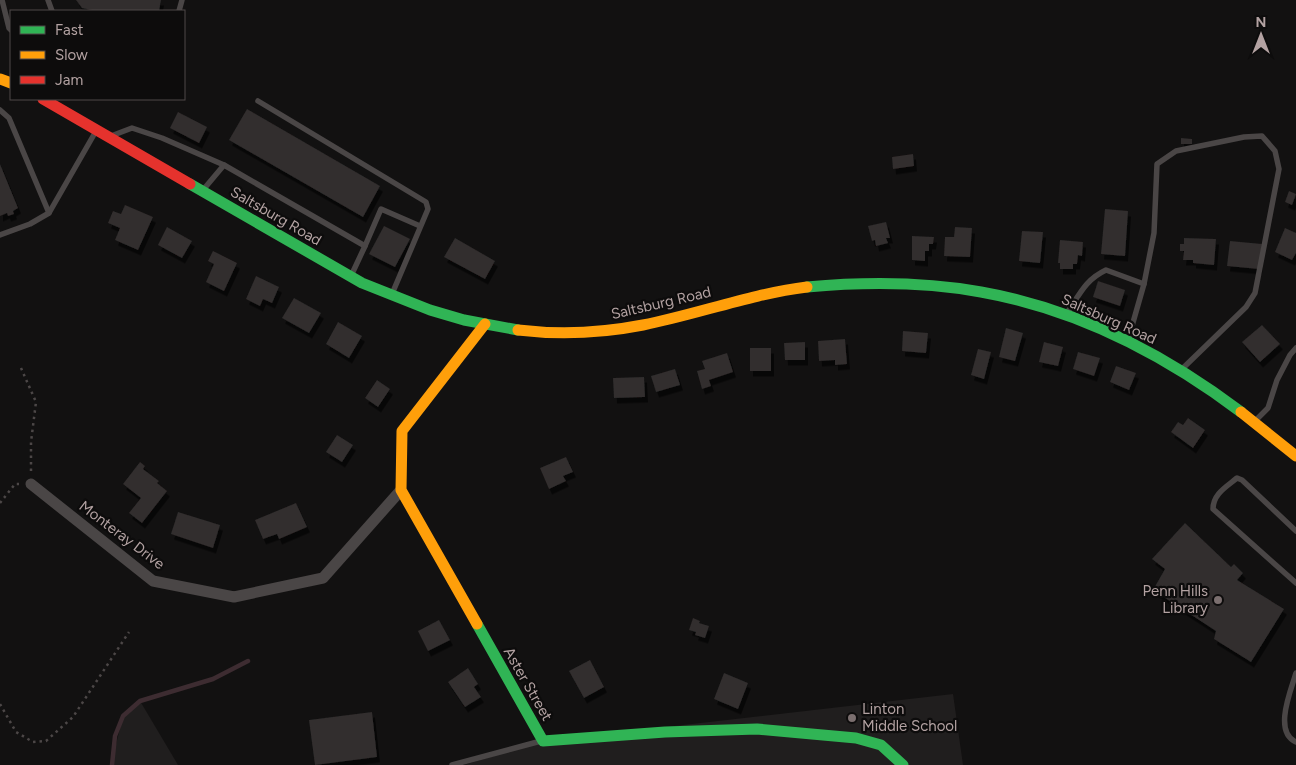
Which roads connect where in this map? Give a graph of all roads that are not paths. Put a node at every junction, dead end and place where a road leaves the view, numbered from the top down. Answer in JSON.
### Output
{"nodes":[{"id":1,"x":2,"y":0,"type":"edge"},
{"id":2,"x":10,"y":29,"type":"edge"},
{"id":3,"x":45,"y":100,"type":"edge"},
{"id":4,"x":258,"y":101,"type":"dead end"},
{"id":5,"x":0,"y":110,"type":"edge"},
{"id":6,"x":97,"y":130,"type":"junction"},
{"id":7,"x":109,"y":137,"type":"junction"},
{"id":8,"x":224,"y":165,"type":"junction"},
{"id":9,"x":204,"y":190,"type":"junction"},
{"id":10,"x":49,"y":213,"type":"junction"},
{"id":11,"x":420,"y":226,"type":"junction"},
{"id":12,"x":0,"y":235,"type":"edge"},
{"id":13,"x":364,"y":246,"type":"junction"},
{"id":14,"x":351,"y":276,"type":"junction"},
{"id":15,"x":1144,"y":284,"type":"junction"},
{"id":16,"x":391,"y":296,"type":"junction"},
{"id":17,"x":1066,"y":315,"type":"junction"},
{"id":18,"x":485,"y":324,"type":"junction"},
{"id":19,"x":1128,"y":341,"type":"junction"},
{"id":20,"x":1296,"y":348,"type":"edge"},
{"id":21,"x":1181,"y":370,"type":"junction"},
{"id":22,"x":1254,"y":422,"type":"junction"},
{"id":23,"x":1296,"y":456,"type":"edge"},
{"id":24,"x":31,"y":484,"type":"road end"},
{"id":25,"x":401,"y":490,"type":"junction"},
{"id":26,"x":1296,"y":531,"type":"edge"},
{"id":27,"x":1296,"y":584,"type":"edge"},
{"id":28,"x":1296,"y":673,"type":"edge"},
{"id":29,"x":543,"y":741,"type":"junction"},
{"id":30,"x":1296,"y":742,"type":"edge"},
{"id":31,"x":452,"y":765,"type":"edge"},
{"id":32,"x":903,"y":765,"type":"edge"}],
"edges":[{"from":1,"to":2,"type":"lane"},
{"from":3,"to":6,"type":"main road","name":"Saltsburg Road"},
{"from":4,"to":11,"type":"lane"},
{"from":5,"to":10,"type":"lane"},
{"from":6,"to":7,"type":"main road","name":"Saltsburg Road"},
{"from":6,"to":10,"type":"lane"},
{"from":7,"to":8,"type":"lane"},
{"from":7,"to":9,"type":"main road","name":"Saltsburg Road"},
{"from":8,"to":9,"type":"lane"},
{"from":8,"to":13,"type":"lane"},
{"from":9,"to":14,"type":"main road","name":"Saltsburg Road"},
{"from":10,"to":12,"type":"lane"},
{"from":11,"to":13,"type":"lane"},
{"from":11,"to":16,"type":"lane"},
{"from":13,"to":14,"type":"lane"},
{"from":14,"to":16,"type":"main road","name":"Saltsburg Road"},
{"from":15,"to":17,"type":"lane"},
{"from":15,"to":19,"type":"lane"},
{"from":15,"to":21,"type":"lane"},
{"from":16,"to":18,"type":"main road","name":"Saltsburg Road"},
{"from":17,"to":18,"type":"main road","name":"Saltsburg Road"},
{"from":17,"to":19,"type":"main road","name":"Saltsburg Road"},
{"from":18,"to":25,"type":"main road"},
{"from":19,"to":21,"type":"main road","name":"Saltsburg Road"},
{"from":20,"to":22,"type":"lane"},
{"from":21,"to":22,"type":"main road","name":"Saltsburg Road"},
{"from":22,"to":23,"type":"main road","name":"Saltsburg Road"},
{"from":24,"to":25,"type":"street","name":"Monteray Drive"},
{"from":25,"to":29,"type":"main road","name":"Aster Street"},
{"from":26,"to":27,"type":"lane"},
{"from":28,"to":30,"type":"lane"},
{"from":29,"to":31,"type":"lane"},
{"from":29,"to":32,"type":"main road","name":"Aster Street"}]}
